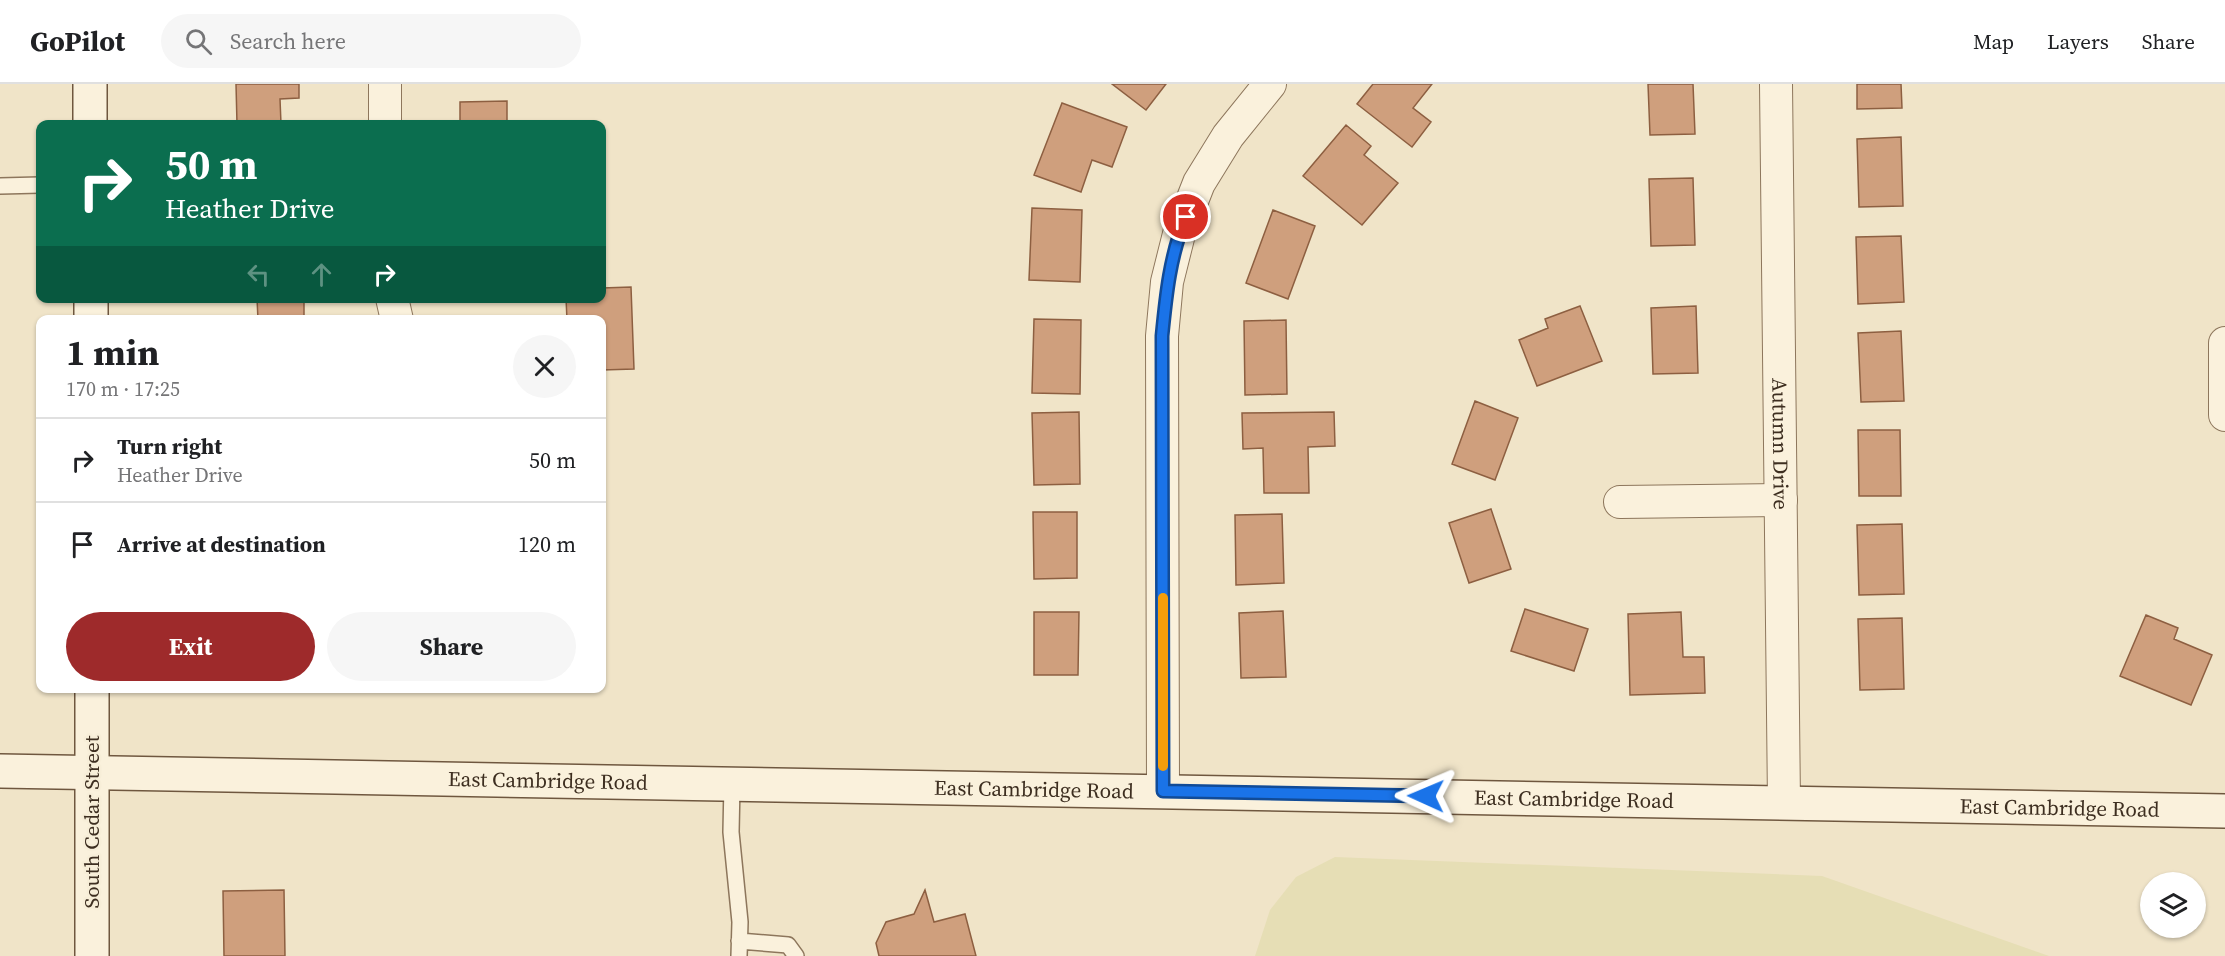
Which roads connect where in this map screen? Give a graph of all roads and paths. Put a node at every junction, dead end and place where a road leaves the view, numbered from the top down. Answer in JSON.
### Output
{"nodes":[{"id":1,"x":90,"y":84,"type":"edge"},
{"id":2,"x":385,"y":84,"type":"edge"},
{"id":3,"x":1270,"y":84,"type":"edge"},
{"id":4,"x":1776,"y":84,"type":"edge"},
{"id":5,"x":90,"y":120,"type":"edge"},
{"id":6,"x":385,"y":120,"type":"edge"},
{"id":7,"x":36,"y":185,"type":"edge"},
{"id":8,"x":0,"y":186,"type":"edge"},
{"id":9,"x":2225,"y":343,"type":"edge"},
{"id":10,"x":2225,"y":416,"type":"edge"},
{"id":11,"x":1781,"y":500,"type":"junction"},
{"id":12,"x":1620,"y":502,"type":"dead end"},
{"id":13,"x":92,"y":693,"type":"edge"},
{"id":14,"x":0,"y":771,"type":"edge"},
{"id":15,"x":93,"y":773,"type":"junction"},
{"id":16,"x":732,"y":784,"type":"junction"},
{"id":17,"x":1163,"y":791,"type":"junction"},
{"id":18,"x":1784,"y":803,"type":"junction"},
{"id":19,"x":2225,"y":811,"type":"edge"},
{"id":20,"x":739,"y":948,"type":"edge"},
{"id":21,"x":92,"y":956,"type":"edge"},
{"id":22,"x":796,"y":956,"type":"edge"}],
"edges":[{"from":1,"to":5,"type":"street"},
{"from":2,"to":6,"type":"street"},
{"from":3,"to":17,"type":"street"},
{"from":4,"to":11,"type":"street","name":"Autumn Drive"},
{"from":7,"to":8,"type":"lane"},
{"from":9,"to":10,"type":"street"},
{"from":11,"to":12,"type":"street"},
{"from":11,"to":18,"type":"street","name":"Autumn Drive"},
{"from":13,"to":15,"type":"street","name":"South Cedar Street"},
{"from":14,"to":15,"type":"street","name":"East Cambridge Road"},
{"from":15,"to":16,"type":"street","name":"East Cambridge Road"},
{"from":15,"to":21,"type":"street","name":"South Cedar Street"},
{"from":16,"to":17,"type":"street","name":"East Cambridge Road"},
{"from":16,"to":20,"type":"lane"},
{"from":17,"to":18,"type":"street","name":"East Cambridge Road"},
{"from":18,"to":19,"type":"street","name":"East Cambridge Road"},
{"from":20,"to":22,"type":"lane"}]}
